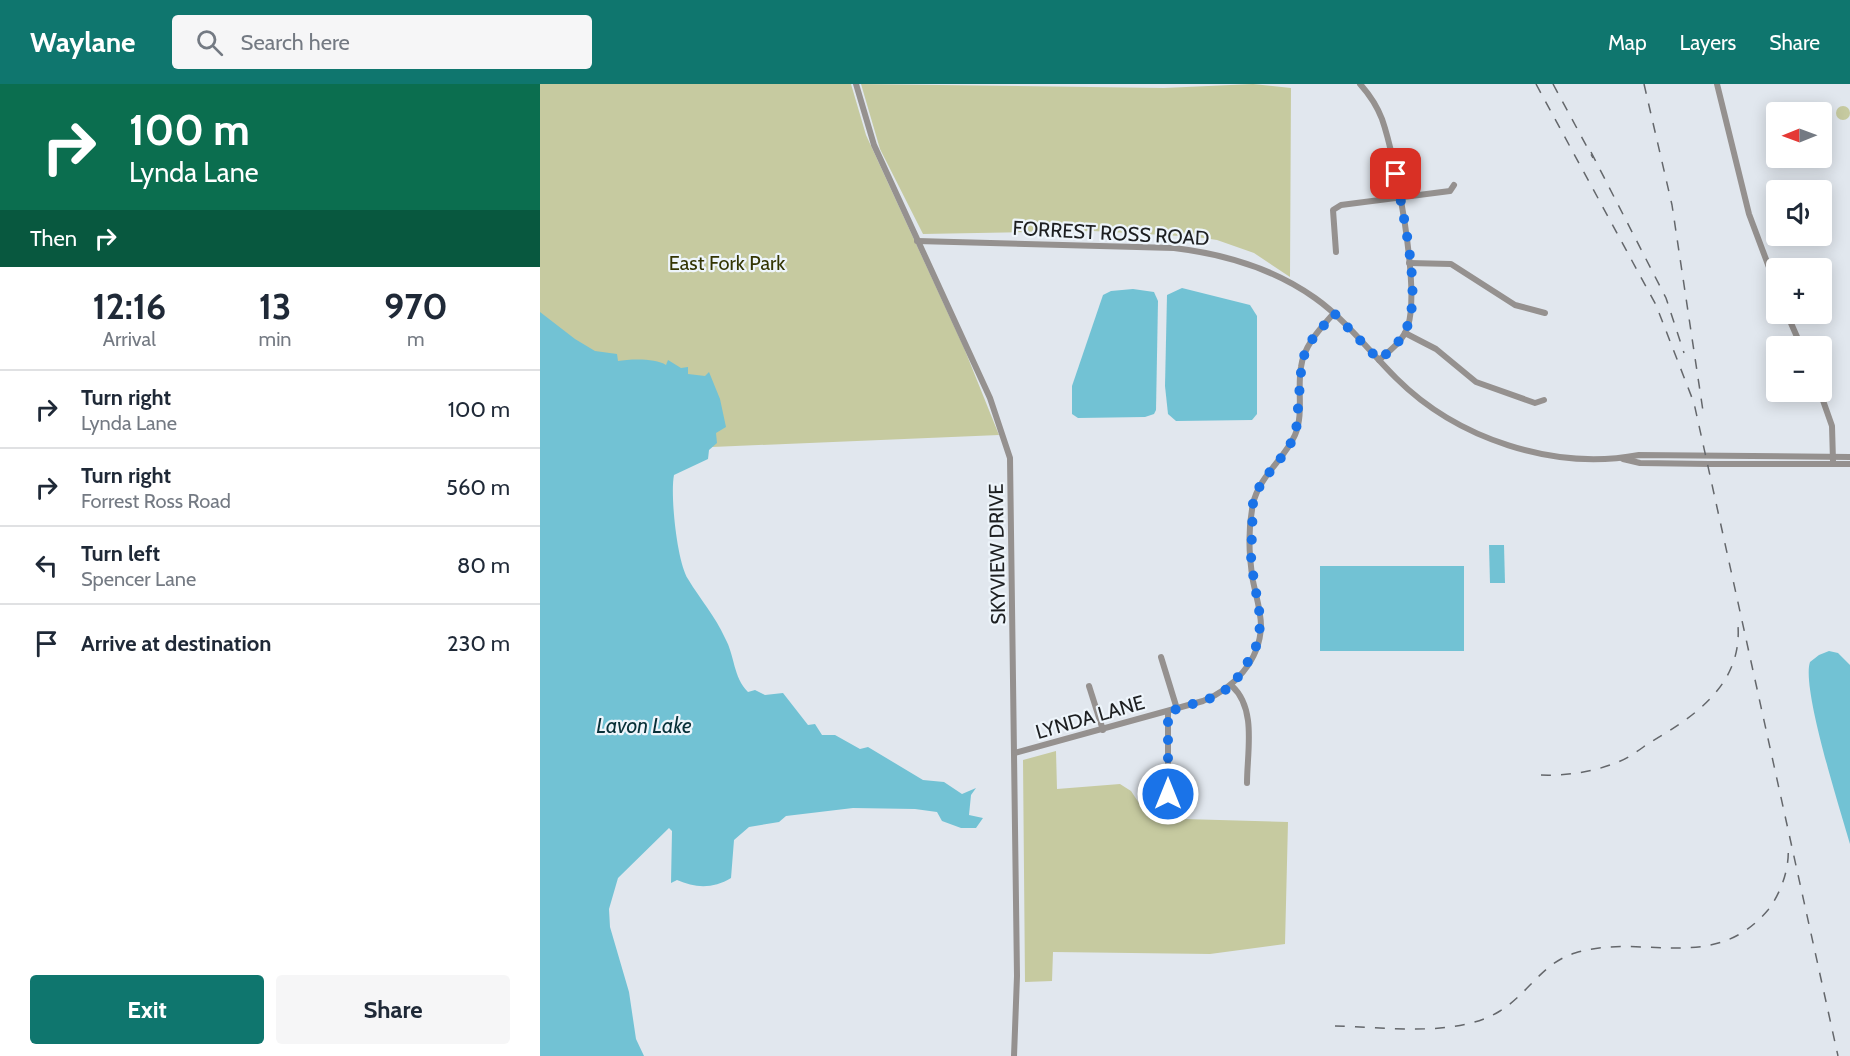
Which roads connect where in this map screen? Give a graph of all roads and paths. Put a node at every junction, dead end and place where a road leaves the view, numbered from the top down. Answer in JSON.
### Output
{"nodes":[{"id":1,"x":856,"y":84,"type":"edge"},
{"id":2,"x":1360,"y":84,"type":"edge"},
{"id":3,"x":1717,"y":84,"type":"edge"},
{"id":4,"x":1454,"y":185,"type":"dead end"},
{"id":5,"x":1399,"y":198,"type":"junction"},
{"id":6,"x":917,"y":241,"type":"junction"},
{"id":7,"x":1336,"y":252,"type":"dead end"},
{"id":8,"x":1766,"y":259,"type":"edge"},
{"id":9,"x":1409,"y":263,"type":"junction"},
{"id":10,"x":1334,"y":313,"type":"junction"},
{"id":11,"x":1545,"y":313,"type":"dead end"},
{"id":12,"x":1404,"y":333,"type":"junction"},
{"id":13,"x":1379,"y":360,"type":"junction"},
{"id":14,"x":1544,"y":400,"type":"dead end"},
{"id":15,"x":1824,"y":402,"type":"edge"},
{"id":16,"x":1833,"y":457,"type":"junction"},
{"id":17,"x":1850,"y":457,"type":"edge"},
{"id":18,"x":1620,"y":459,"type":"junction"},
{"id":19,"x":1833,"y":464,"type":"junction"},
{"id":20,"x":1850,"y":464,"type":"edge"},
{"id":21,"x":1161,"y":657,"type":"dead end"},
{"id":22,"x":1089,"y":686,"type":"dead end"},
{"id":23,"x":1232,"y":686,"type":"junction"},
{"id":24,"x":1177,"y":710,"type":"junction"},
{"id":25,"x":1168,"y":712,"type":"junction"},
{"id":26,"x":1103,"y":730,"type":"junction"},
{"id":27,"x":1015,"y":753,"type":"junction"},
{"id":28,"x":1247,"y":783,"type":"dead end"},
{"id":29,"x":1168,"y":794,"type":"dead end"},
{"id":30,"x":1014,"y":1056,"type":"edge"}],
"edges":[{"from":1,"to":6,"type":"street","name":"SKYVIEW DRIVE"},
{"from":2,"to":5,"type":"street"},
{"from":3,"to":8,"type":"street"},
{"from":4,"to":5,"type":"street"},
{"from":5,"to":7,"type":"street"},
{"from":5,"to":9,"type":"street"},
{"from":6,"to":10,"type":"street","name":"FORREST ROSS ROAD"},
{"from":6,"to":27,"type":"street","name":"SKYVIEW DRIVE"},
{"from":9,"to":11,"type":"street"},
{"from":9,"to":12,"type":"street"},
{"from":10,"to":13,"type":"street","name":"FORREST ROSS ROAD"},
{"from":10,"to":23,"type":"street","name":"LYNDA LANE"},
{"from":12,"to":13,"type":"street"},
{"from":12,"to":14,"type":"street"},
{"from":13,"to":18,"type":"street","name":"FORREST ROSS ROAD"},
{"from":15,"to":16,"type":"street"},
{"from":16,"to":17,"type":"street","name":"FORREST ROSS ROAD"},
{"from":16,"to":18,"type":"street","name":"FORREST ROSS ROAD"},
{"from":16,"to":19,"type":"street"},
{"from":18,"to":19,"type":"street"},
{"from":19,"to":20,"type":"street"},
{"from":21,"to":24,"type":"street"},
{"from":22,"to":26,"type":"street"},
{"from":23,"to":24,"type":"street","name":"LYNDA LANE"},
{"from":23,"to":28,"type":"street"},
{"from":24,"to":25,"type":"street","name":"LYNDA LANE"},
{"from":25,"to":26,"type":"street","name":"LYNDA LANE"},
{"from":25,"to":29,"type":"street"},
{"from":26,"to":27,"type":"street","name":"LYNDA LANE"},
{"from":27,"to":30,"type":"street","name":"SKYVIEW DRIVE"}]}
